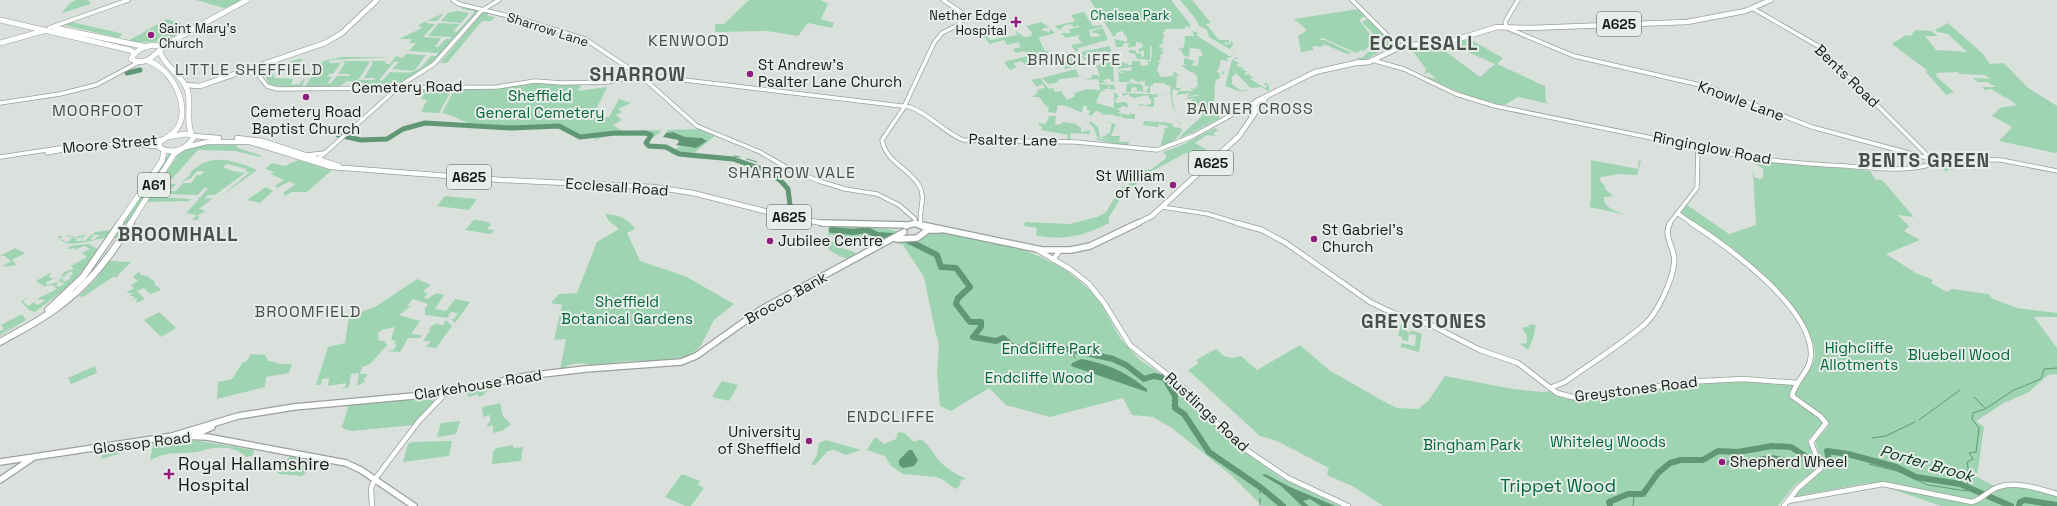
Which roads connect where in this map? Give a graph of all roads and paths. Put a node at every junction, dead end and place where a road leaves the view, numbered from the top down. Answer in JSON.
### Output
{"nodes":[{"id":1,"x":128,"y":0,"type":"edge"},
{"id":2,"x":246,"y":0,"type":"edge"},
{"id":3,"x":378,"y":0,"type":"edge"},
{"id":4,"x":453,"y":0,"type":"edge"},
{"id":5,"x":499,"y":0,"type":"edge"},
{"id":6,"x":943,"y":0,"type":"edge"},
{"id":7,"x":1352,"y":0,"type":"edge"},
{"id":8,"x":1518,"y":0,"type":"edge"},
{"id":9,"x":1771,"y":0,"type":"edge"},
{"id":10,"x":1752,"y":8,"type":"junction"},
{"id":11,"x":484,"y":9,"type":"junction"},
{"id":12,"x":0,"y":19,"type":"edge"},
{"id":13,"x":68,"y":21,"type":"junction"},
{"id":14,"x":1506,"y":27,"type":"junction"},
{"id":15,"x":50,"y":29,"type":"junction"},
{"id":16,"x":63,"y":29,"type":"junction"},
{"id":17,"x":187,"y":33,"type":"junction"},
{"id":18,"x":0,"y":42,"type":"edge"},
{"id":19,"x":155,"y":46,"type":"junction"},
{"id":20,"x":147,"y":47,"type":"junction"},
{"id":21,"x":1399,"y":47,"type":"junction"},
{"id":22,"x":161,"y":50,"type":"junction"},
{"id":23,"x":134,"y":53,"type":"junction"},
{"id":24,"x":131,"y":59,"type":"junction"},
{"id":25,"x":1372,"y":60,"type":"junction"},
{"id":26,"x":147,"y":61,"type":"junction"},
{"id":27,"x":139,"y":62,"type":"junction"},
{"id":28,"x":253,"y":68,"type":"junction"},
{"id":29,"x":243,"y":72,"type":"junction"},
{"id":30,"x":257,"y":73,"type":"junction"},
{"id":31,"x":636,"y":75,"type":"junction"},
{"id":32,"x":642,"y":75,"type":"junction"},
{"id":33,"x":408,"y":81,"type":"junction"},
{"id":34,"x":185,"y":85,"type":"junction"},
{"id":35,"x":400,"y":86,"type":"junction"},
{"id":36,"x":387,"y":87,"type":"junction"},
{"id":37,"x":77,"y":88,"type":"junction"},
{"id":38,"x":73,"y":91,"type":"junction"},
{"id":39,"x":54,"y":92,"type":"junction"},
{"id":40,"x":63,"y":92,"type":"junction"},
{"id":41,"x":189,"y":95,"type":"junction"},
{"id":42,"x":1266,"y":97,"type":"junction"},
{"id":43,"x":25,"y":99,"type":"junction"},
{"id":44,"x":0,"y":103,"type":"edge"},
{"id":45,"x":1256,"y":103,"type":"junction"},
{"id":46,"x":904,"y":106,"type":"junction"},
{"id":47,"x":1253,"y":114,"type":"junction"},
{"id":48,"x":192,"y":136,"type":"junction"},
{"id":49,"x":166,"y":138,"type":"junction"},
{"id":50,"x":253,"y":141,"type":"junction"},
{"id":51,"x":1698,"y":146,"type":"junction"},
{"id":52,"x":184,"y":148,"type":"junction"},
{"id":53,"x":162,"y":149,"type":"junction"},
{"id":54,"x":53,"y":151,"type":"junction"},
{"id":55,"x":319,"y":157,"type":"junction"},
{"id":56,"x":0,"y":158,"type":"edge"},
{"id":57,"x":1930,"y":159,"type":"junction"},
{"id":58,"x":313,"y":162,"type":"junction"},
{"id":59,"x":341,"y":167,"type":"junction"},
{"id":60,"x":2057,"y":171,"type":"edge"},
{"id":61,"x":1162,"y":207,"type":"junction"},
{"id":62,"x":1676,"y":213,"type":"junction"},
{"id":63,"x":920,"y":215,"type":"junction"},
{"id":64,"x":914,"y":219,"type":"junction"},
{"id":65,"x":909,"y":224,"type":"junction"},
{"id":66,"x":922,"y":225,"type":"junction"},
{"id":67,"x":890,"y":226,"type":"junction"},
{"id":68,"x":945,"y":229,"type":"junction"},
{"id":69,"x":904,"y":231,"type":"junction"},
{"id":70,"x":925,"y":232,"type":"junction"},
{"id":71,"x":910,"y":237,"type":"junction"},
{"id":72,"x":894,"y":239,"type":"junction"},
{"id":73,"x":1034,"y":247,"type":"junction"},
{"id":74,"x":1057,"y":250,"type":"junction"},
{"id":75,"x":1053,"y":260,"type":"junction"},
{"id":76,"x":65,"y":300,"type":"junction"},
{"id":77,"x":0,"y":338,"type":"edge"},
{"id":78,"x":0,"y":342,"type":"edge"},
{"id":79,"x":681,"y":362,"type":"joint"},
{"id":80,"x":1798,"y":383,"type":"junction"},
{"id":81,"x":1550,"y":388,"type":"junction"},
{"id":82,"x":446,"y":393,"type":"junction"},
{"id":83,"x":228,"y":419,"type":"junction"},
{"id":84,"x":216,"y":425,"type":"junction"},
{"id":85,"x":194,"y":435,"type":"junction"},
{"id":86,"x":169,"y":437,"type":"junction"},
{"id":87,"x":210,"y":437,"type":"junction"},
{"id":88,"x":34,"y":457,"type":"junction"},
{"id":89,"x":23,"y":459,"type":"junction"},
{"id":90,"x":0,"y":462,"type":"edge"},
{"id":91,"x":16,"y":470,"type":"junction"},
{"id":92,"x":375,"y":479,"type":"junction"},
{"id":93,"x":0,"y":480,"type":"edge"},
{"id":94,"x":2057,"y":494,"type":"edge"},
{"id":95,"x":1788,"y":501,"type":"junction"},
{"id":96,"x":372,"y":506,"type":"edge"},
{"id":97,"x":414,"y":506,"type":"edge"},
{"id":98,"x":1348,"y":506,"type":"edge"},
{"id":99,"x":1784,"y":506,"type":"edge"}],
"edges":[{"from":1,"to":13,"type":"street"},
{"from":2,"to":17,"type":"highway"},
{"from":3,"to":28,"type":"main road"},
{"from":4,"to":11,"type":"street","name":"Sharrow Lane"},
{"from":5,"to":11,"type":"street"},
{"from":6,"to":46,"type":"street"},
{"from":7,"to":21,"type":"street"},
{"from":8,"to":14,"type":"street"},
{"from":9,"to":10,"type":"main road","number":"A625"},
{"from":10,"to":14,"type":"main road","number":"A625"},
{"from":10,"to":57,"type":"street","name":"Bents Road"},
{"from":11,"to":31,"type":"street","name":"Sharrow Lane"},
{"from":11,"to":33,"type":"street"},
{"from":12,"to":15,"type":"highway"},
{"from":13,"to":15,"type":"street"},
{"from":13,"to":16,"type":"street"},
{"from":14,"to":21,"type":"main road","number":"A625"},
{"from":14,"to":57,"type":"street","name":"Knowle Lane"},
{"from":15,"to":16,"type":"highway"},
{"from":15,"to":18,"type":"highway"},
{"from":15,"to":23,"type":"highway"},
{"from":16,"to":20,"type":"highway"},
{"from":17,"to":19,"type":"highway"},
{"from":17,"to":22,"type":"highway"},
{"from":19,"to":20,"type":"highway"},
{"from":19,"to":22,"type":"highway"},
{"from":20,"to":23,"type":"highway"},
{"from":21,"to":25,"type":"main road","number":"A625"},
{"from":22,"to":26,"type":"highway"},
{"from":22,"to":34,"type":"highway"},
{"from":23,"to":24,"type":"highway"},
{"from":24,"to":27,"type":"highway"},
{"from":24,"to":37,"type":"street"},
{"from":25,"to":42,"type":"main road","number":"A625"},
{"from":25,"to":51,"type":"street","name":"Ringinglow Road"},
{"from":26,"to":27,"type":"highway"},
{"from":26,"to":49,"type":"highway","number":"A61"},
{"from":27,"to":38,"type":"street"},
{"from":28,"to":29,"type":"main road"},
{"from":28,"to":30,"type":"street"},
{"from":28,"to":34,"type":"main road"},
{"from":29,"to":30,"type":"main road"},
{"from":29,"to":41,"type":"main road"},
{"from":30,"to":36,"type":"street","name":"Cemetery Road"},
{"from":31,"to":32,"type":"street","name":"Sharrow Lane"},
{"from":31,"to":35,"type":"street","name":"Cemetery Road"},
{"from":32,"to":46,"type":"street","name":"Psalter Lane"},
{"from":32,"to":64,"type":"street"},
{"from":33,"to":35,"type":"street"},
{"from":33,"to":36,"type":"street"},
{"from":34,"to":41,"type":"highway"},
{"from":35,"to":36,"type":"street","name":"Cemetery Road"},
{"from":35,"to":55,"type":"street"},
{"from":37,"to":38,"type":"street"},
{"from":37,"to":39,"type":"street"},
{"from":38,"to":40,"type":"street"},
{"from":39,"to":40,"type":"street"},
{"from":39,"to":43,"type":"street"},
{"from":40,"to":43,"type":"street"},
{"from":41,"to":48,"type":"highway"},
{"from":42,"to":45,"type":"main road"},
{"from":42,"to":47,"type":"main road","number":"A625"},
{"from":43,"to":44,"type":"street"},
{"from":45,"to":46,"type":"street","name":"Psalter Lane"},
{"from":45,"to":47,"type":"main road"},
{"from":46,"to":63,"type":"street"},
{"from":47,"to":61,"type":"main road","number":"A625"},
{"from":48,"to":49,"type":"highway","name":"Moore Street"},
{"from":48,"to":50,"type":"main road","name":"Moore Street","number":"A625"},
{"from":48,"to":52,"type":"highway","number":"A61"},
{"from":49,"to":53,"type":"highway","name":"Moore Street","number":"A61"},
{"from":49,"to":54,"type":"street","name":"Moore Street"},
{"from":50,"to":52,"type":"main road","name":"Moore Street","number":"A625"},
{"from":50,"to":55,"type":"main road","name":"Ecclesall Road","number":"A625"},
{"from":50,"to":58,"type":"main road","name":"Ecclesall Road","number":"A625"},
{"from":51,"to":57,"type":"street","name":"Ringinglow Road"},
{"from":51,"to":62,"type":"street"},
{"from":52,"to":53,"type":"highway","name":"Moore Street","number":"A61"},
{"from":52,"to":76,"type":"highway","number":"A61"},
{"from":53,"to":54,"type":"street","name":"Moore Street"},
{"from":53,"to":76,"type":"highway","number":"A61"},
{"from":54,"to":56,"type":"street"},
{"from":55,"to":58,"type":"street"},
{"from":55,"to":59,"type":"main road","name":"Ecclesall Road","number":"A625"},
{"from":57,"to":60,"type":"street"},
{"from":58,"to":59,"type":"main road","name":"Ecclesall Road","number":"A625"},
{"from":59,"to":67,"type":"main road","name":"Ecclesall Road","number":"A625"},
{"from":61,"to":74,"type":"main road","number":"A625"},
{"from":61,"to":81,"type":"street","name":"Greystones Road"},
{"from":62,"to":80,"type":"street"},
{"from":62,"to":81,"type":"street"},
{"from":63,"to":64,"type":"street"},
{"from":63,"to":66,"type":"street"},
{"from":64,"to":65,"type":"street"},
{"from":65,"to":66,"type":"main road","number":"A625"},
{"from":65,"to":67,"type":"main road","name":"Ecclesall Road","number":"A625"},
{"from":65,"to":69,"type":"main road"},
{"from":66,"to":68,"type":"main road","number":"A625"},
{"from":66,"to":70,"type":"main road"},
{"from":67,"to":69,"type":"main road","name":"Ecclesall Road","number":"A625"},
{"from":68,"to":70,"type":"main road","number":"A625"},
{"from":68,"to":73,"type":"main road","number":"A625"},
{"from":69,"to":71,"type":"main road","number":"A625"},
{"from":69,"to":72,"type":"main road","name":"Brocco Bank"},
{"from":70,"to":71,"type":"main road","number":"A625"},
{"from":71,"to":72,"type":"main road","name":"Brocco Bank"},
{"from":72,"to":79,"type":"main road","name":"Brocco Bank"},
{"from":73,"to":74,"type":"main road","number":"A625"},
{"from":73,"to":75,"type":"street","name":"Rustlings Road"},
{"from":74,"to":75,"type":"street"},
{"from":75,"to":98,"type":"street","name":"Rustlings Road"},
{"from":76,"to":77,"type":"highway","number":"A61"},
{"from":76,"to":78,"type":"highway","number":"A61"},
{"from":79,"to":82,"type":"main road","name":"Clarkehouse Road"},
{"from":80,"to":81,"type":"street","name":"Greystones Road"},
{"from":80,"to":95,"type":"street"},
{"from":82,"to":83,"type":"main road","name":"Clarkehouse Road"},
{"from":82,"to":92,"type":"street"},
{"from":83,"to":84,"type":"main road","name":"Clarkehouse Road"},
{"from":83,"to":86,"type":"main road","name":"Clarkehouse Road"},
{"from":84,"to":85,"type":"main road","name":"Clarkehouse Road"},
{"from":84,"to":87,"type":"main road"},
{"from":85,"to":86,"type":"main road","name":"Glossop Road"},
{"from":85,"to":87,"type":"main road","name":"Glossop Road"},
{"from":86,"to":88,"type":"main road","name":"Glossop Road"},
{"from":87,"to":92,"type":"main road","name":"Glossop Road"},
{"from":88,"to":89,"type":"main road","name":"Glossop Road"},
{"from":88,"to":91,"type":"main road"},
{"from":89,"to":90,"type":"main road","name":"Glossop Road"},
{"from":89,"to":91,"type":"main road"},
{"from":91,"to":93,"type":"main road"},
{"from":92,"to":96,"type":"street"},
{"from":92,"to":97,"type":"main road","name":"Glossop Road"},
{"from":94,"to":95,"type":"street"},
{"from":95,"to":99,"type":"street"}]}
